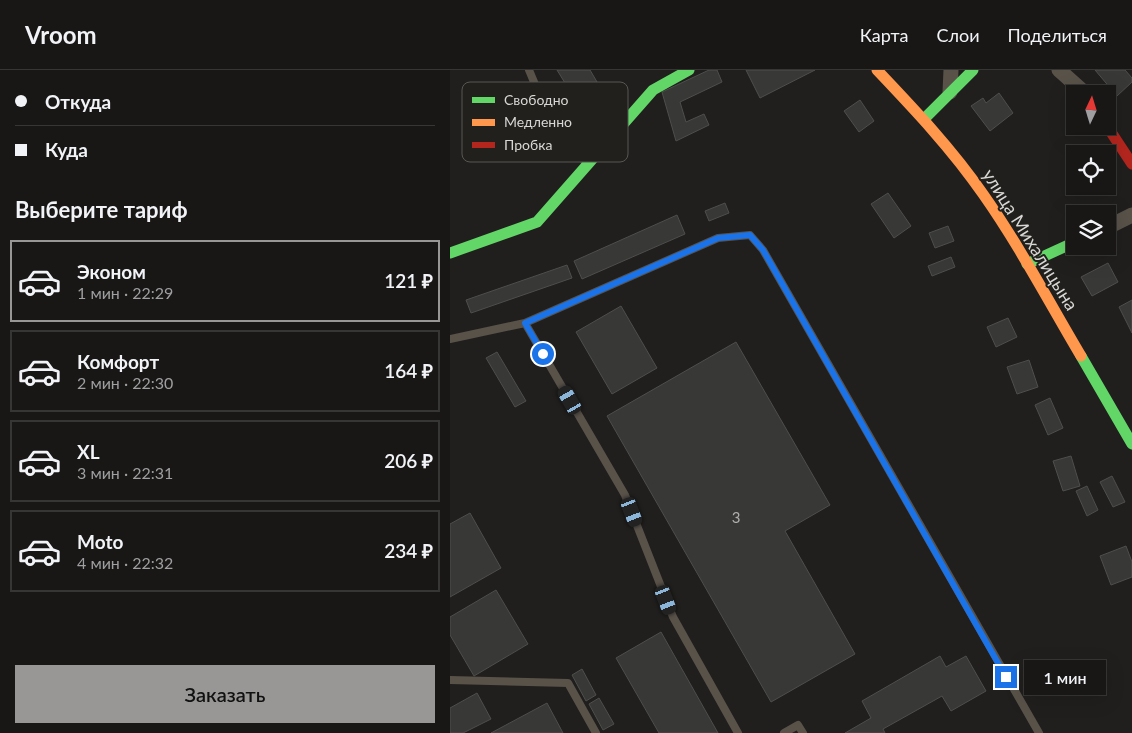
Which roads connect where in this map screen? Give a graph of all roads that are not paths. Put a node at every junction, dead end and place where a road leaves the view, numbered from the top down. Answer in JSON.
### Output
{"nodes":[{"id":1,"x":529,"y":70,"type":"edge"},
{"id":2,"x":689,"y":70,"type":"edge"},
{"id":3,"x":877,"y":70,"type":"edge"},
{"id":4,"x":951,"y":70,"type":"edge"},
{"id":5,"x":973,"y":70,"type":"edge"},
{"id":6,"x":1059,"y":70,"type":"edge"},
{"id":7,"x":534,"y":82,"type":"edge"},
{"id":8,"x":1076,"y":85,"type":"edge"},
{"id":9,"x":950,"y":92,"type":"junction"},
{"id":10,"x":628,"y":118,"type":"edge"},
{"id":11,"x":924,"y":120,"type":"junction"},
{"id":12,"x":1113,"y":135,"type":"edge"},
{"id":13,"x":588,"y":164,"type":"edge"},
{"id":14,"x":1132,"y":164,"type":"edge"},
{"id":15,"x":1132,"y":215,"type":"edge"},
{"id":16,"x":1116,"y":223,"type":"edge"},
{"id":17,"x":1066,"y":246,"type":"edge"},
{"id":18,"x":450,"y":253,"type":"edge"},
{"id":19,"x":1027,"y":264,"type":"junction"},
{"id":20,"x":525,"y":323,"type":"junction"},
{"id":21,"x":450,"y":339,"type":"edge"},
{"id":22,"x":1132,"y":444,"type":"edge"},
{"id":23,"x":450,"y":680,"type":"edge"},
{"id":24,"x":596,"y":733,"type":"edge"},
{"id":25,"x":738,"y":733,"type":"edge"},
{"id":26,"x":784,"y":733,"type":"edge"},
{"id":27,"x":803,"y":733,"type":"edge"},
{"id":28,"x":1038,"y":733,"type":"edge"}],
"edges":[{"from":1,"to":7,"type":"lane"},
{"from":2,"to":10,"type":"street"},
{"from":3,"to":11,"type":"street","name":"улица Михалицына"},
{"from":4,"to":9,"type":"street"},
{"from":5,"to":9,"type":"street"},
{"from":6,"to":8,"type":"street"},
{"from":9,"to":11,"type":"street"},
{"from":11,"to":19,"type":"street","name":"улица Михалицына"},
{"from":12,"to":14,"type":"street"},
{"from":13,"to":18,"type":"street"},
{"from":15,"to":16,"type":"street"},
{"from":17,"to":19,"type":"street"},
{"from":19,"to":22,"type":"street","name":"улица Михалицына"},
{"from":20,"to":21,"type":"lane"},
{"from":20,"to":25,"type":"lane"},
{"from":20,"to":28,"type":"lane"},
{"from":23,"to":24,"type":"lane"},
{"from":26,"to":27,"type":"lane"}]}
